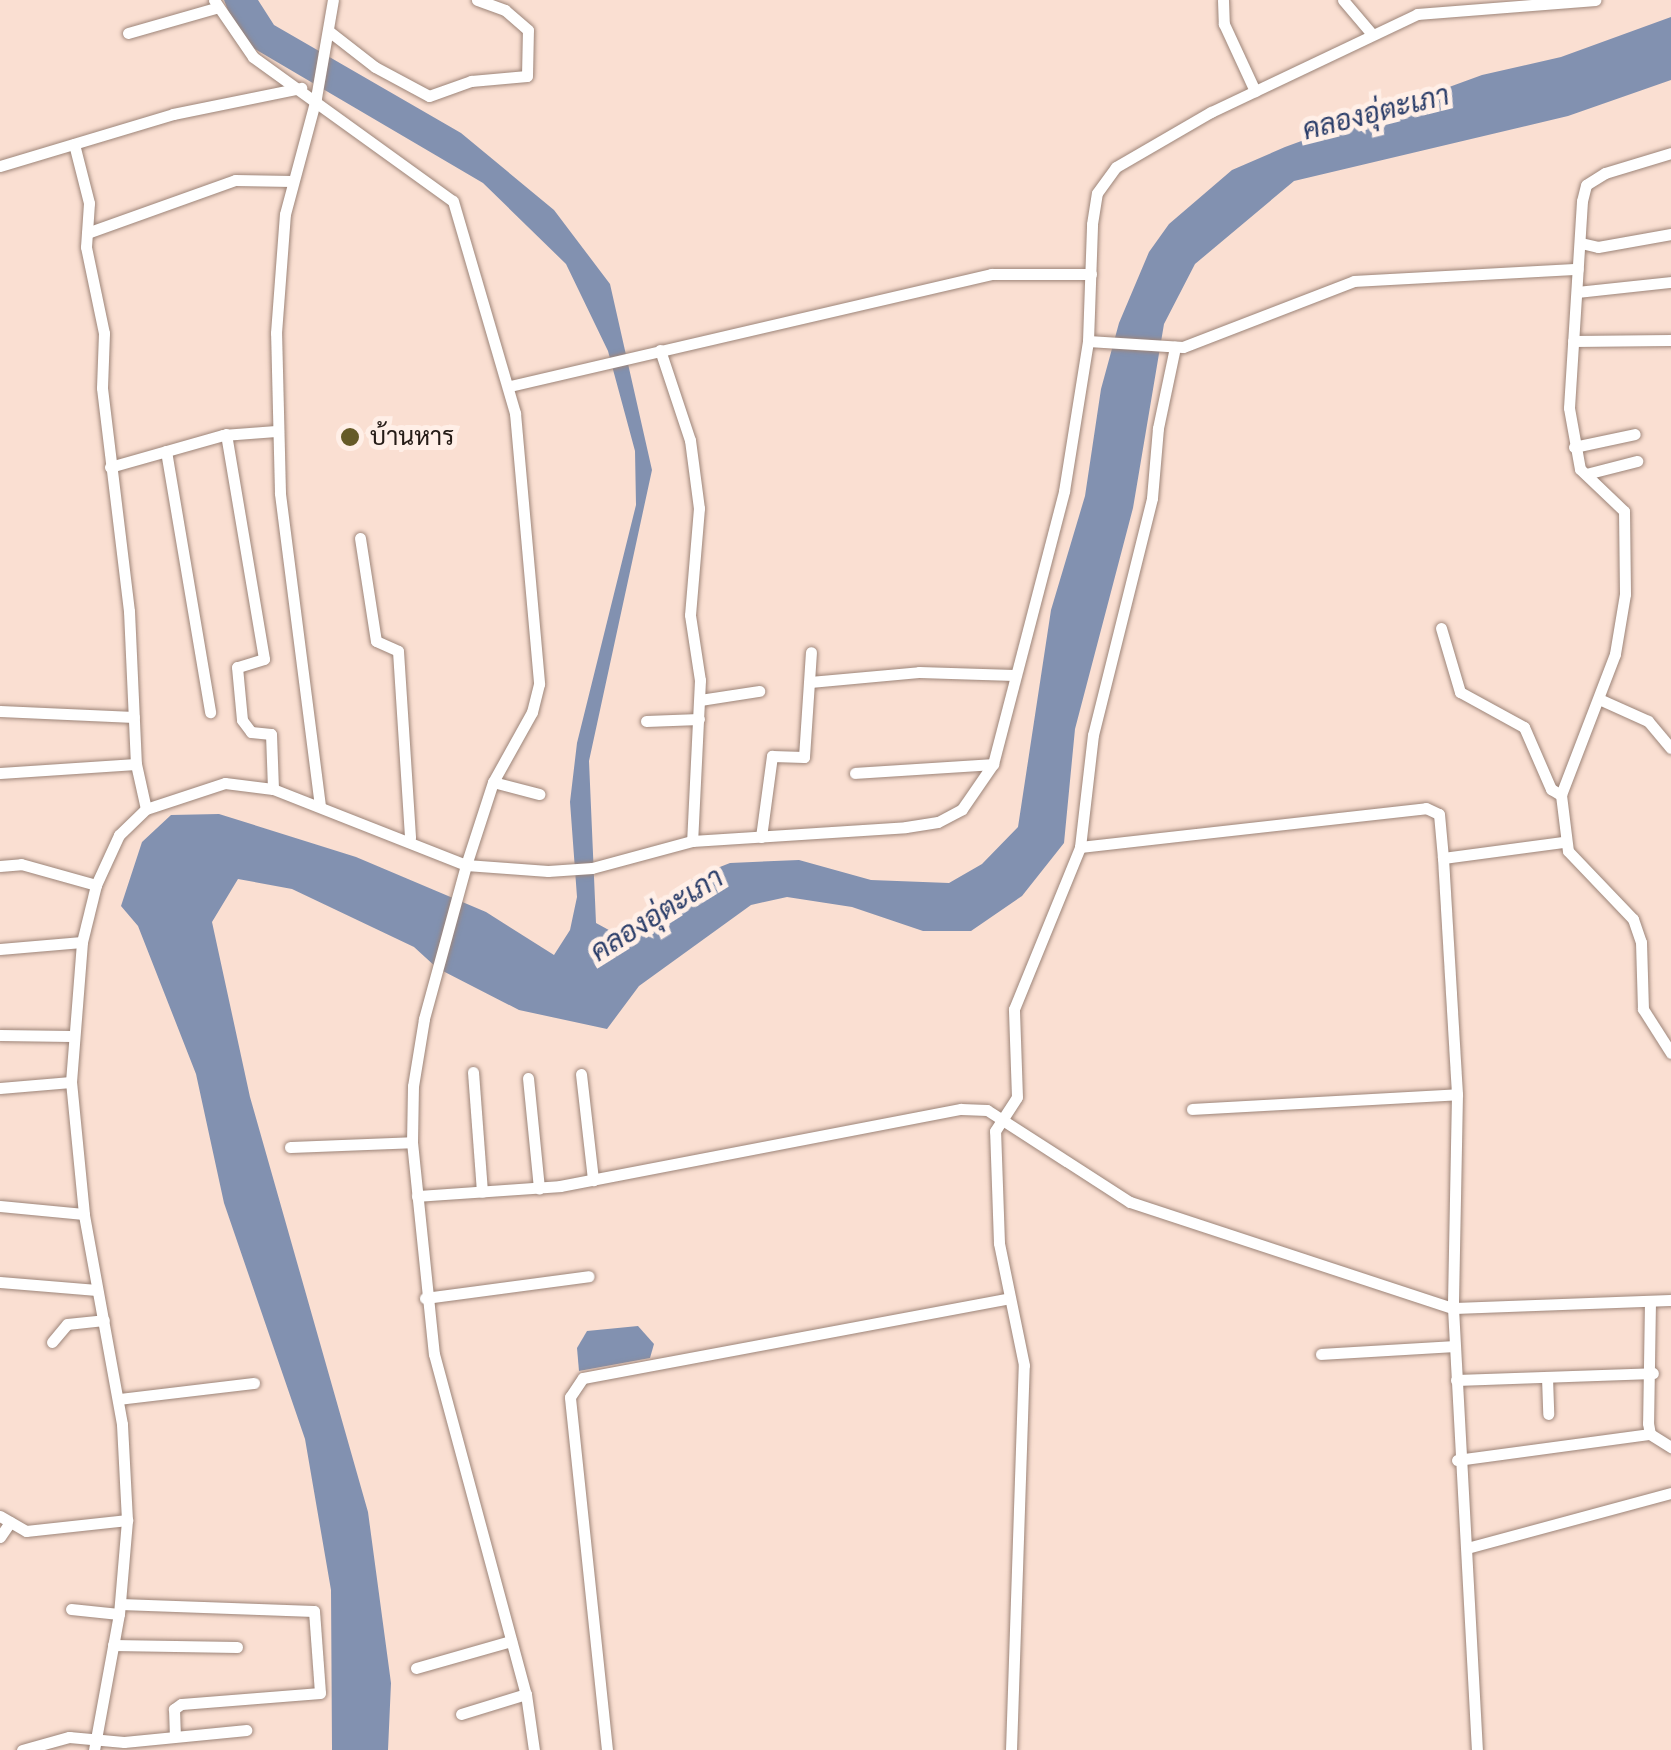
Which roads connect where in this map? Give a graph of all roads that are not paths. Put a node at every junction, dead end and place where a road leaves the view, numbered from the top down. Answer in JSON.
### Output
{"nodes":[{"id":1,"x":333,"y":0,"type":"edge"},
{"id":2,"x":477,"y":0,"type":"edge"},
{"id":3,"x":1223,"y":0,"type":"edge"},
{"id":4,"x":1343,"y":0,"type":"edge"},
{"id":5,"x":1595,"y":0,"type":"edge"},
{"id":6,"x":214,"y":4,"type":"edge"},
{"id":7,"x":1438,"y":6,"type":"edge"},
{"id":8,"x":128,"y":32,"type":"dead end"},
{"id":9,"x":330,"y":32,"type":"junction"},
{"id":10,"x":1371,"y":33,"type":"junction"},
{"id":11,"x":300,"y":88,"type":"junction"},
{"id":12,"x":1255,"y":91,"type":"junction"},
{"id":13,"x":316,"y":98,"type":"junction"},
{"id":14,"x":74,"y":144,"type":"junction"},
{"id":15,"x":1671,"y":153,"type":"edge"},
{"id":16,"x":0,"y":166,"type":"edge"},
{"id":17,"x":292,"y":181,"type":"junction"},
{"id":18,"x":87,"y":233,"type":"junction"},
{"id":19,"x":1671,"y":234,"type":"edge"},
{"id":20,"x":1580,"y":243,"type":"junction"},
{"id":21,"x":1578,"y":269,"type":"junction"},
{"id":22,"x":1090,"y":274,"type":"junction"},
{"id":23,"x":1671,"y":282,"type":"edge"},
{"id":24,"x":1577,"y":292,"type":"junction"},
{"id":25,"x":1671,"y":340,"type":"edge"},
{"id":26,"x":1573,"y":341,"type":"junction"},
{"id":27,"x":1095,"y":342,"type":"junction"},
{"id":28,"x":1173,"y":348,"type":"junction"},
{"id":29,"x":660,"y":350,"type":"junction"},
{"id":30,"x":510,"y":386,"type":"junction"},
{"id":31,"x":276,"y":430,"type":"junction"},
{"id":32,"x":226,"y":434,"type":"junction"},
{"id":33,"x":1635,"y":434,"type":"dead end"},
{"id":34,"x":1574,"y":447,"type":"junction"},
{"id":35,"x":166,"y":451,"type":"junction"},
{"id":36,"x":1637,"y":461,"type":"dead end"},
{"id":37,"x":110,"y":467,"type":"junction"},
{"id":38,"x":1586,"y":474,"type":"junction"},
{"id":39,"x":360,"y":538,"type":"dead end"},
{"id":40,"x":1441,"y":628,"type":"dead end"},
{"id":41,"x":811,"y":652,"type":"dead end"},
{"id":42,"x":1014,"y":676,"type":"junction"},
{"id":43,"x":810,"y":682,"type":"junction"},
{"id":44,"x":759,"y":691,"type":"dead end"},
{"id":45,"x":1599,"y":699,"type":"junction"},
{"id":46,"x":700,"y":700,"type":"junction"},
{"id":47,"x":0,"y":712,"type":"edge"},
{"id":48,"x":210,"y":712,"type":"dead end"},
{"id":49,"x":134,"y":717,"type":"junction"},
{"id":50,"x":699,"y":719,"type":"junction"},
{"id":51,"x":646,"y":721,"type":"dead end"},
{"id":52,"x":1671,"y":748,"type":"edge"},
{"id":53,"x":136,"y":764,"type":"junction"},
{"id":54,"x":994,"y":764,"type":"junction"},
{"id":55,"x":0,"y":773,"type":"edge"},
{"id":56,"x":854,"y":773,"type":"dead end"},
{"id":57,"x":493,"y":782,"type":"junction"},
{"id":58,"x":273,"y":789,"type":"junction"},
{"id":59,"x":538,"y":794,"type":"dead end"},
{"id":60,"x":1561,"y":795,"type":"junction"},
{"id":61,"x":320,"y":806,"type":"junction"},
{"id":62,"x":146,"y":810,"type":"junction"},
{"id":63,"x":761,"y":837,"type":"junction"},
{"id":64,"x":410,"y":838,"type":"junction"},
{"id":65,"x":692,"y":842,"type":"junction"},
{"id":66,"x":1563,"y":842,"type":"junction"},
{"id":67,"x":1080,"y":847,"type":"junction"},
{"id":68,"x":1443,"y":858,"type":"junction"},
{"id":69,"x":466,"y":865,"type":"junction"},
{"id":70,"x":0,"y":866,"type":"edge"},
{"id":71,"x":96,"y":885,"type":"junction"},
{"id":72,"x":82,"y":942,"type":"junction"},
{"id":73,"x":0,"y":950,"type":"edge"},
{"id":74,"x":0,"y":1036,"type":"edge"},
{"id":75,"x":71,"y":1036,"type":"junction"},
{"id":76,"x":1671,"y":1053,"type":"edge"},
{"id":77,"x":473,"y":1072,"type":"dead end"},
{"id":78,"x":581,"y":1074,"type":"dead end"},
{"id":79,"x":528,"y":1078,"type":"dead end"},
{"id":80,"x":72,"y":1082,"type":"junction"},
{"id":81,"x":0,"y":1088,"type":"edge"},
{"id":82,"x":1457,"y":1094,"type":"junction"},
{"id":83,"x":1192,"y":1109,"type":"dead end"},
{"id":84,"x":1003,"y":1118,"type":"junction"},
{"id":85,"x":412,"y":1142,"type":"junction"},
{"id":86,"x":290,"y":1147,"type":"dead end"},
{"id":87,"x":593,"y":1180,"type":"junction"},
{"id":88,"x":538,"y":1188,"type":"junction"},
{"id":89,"x":482,"y":1192,"type":"junction"},
{"id":90,"x":417,"y":1196,"type":"junction"},
{"id":91,"x":0,"y":1206,"type":"edge"},
{"id":92,"x":84,"y":1214,"type":"junction"},
{"id":93,"x":590,"y":1276,"type":"dead end"},
{"id":94,"x":0,"y":1282,"type":"edge"},
{"id":95,"x":97,"y":1290,"type":"junction"},
{"id":96,"x":425,"y":1298,"type":"junction"},
{"id":97,"x":1009,"y":1298,"type":"junction"},
{"id":98,"x":1671,"y":1300,"type":"edge"},
{"id":99,"x":1650,"y":1301,"type":"junction"},
{"id":100,"x":1453,"y":1308,"type":"junction"},
{"id":101,"x":104,"y":1320,"type":"junction"},
{"id":102,"x":52,"y":1342,"type":"dead end"},
{"id":103,"x":1454,"y":1346,"type":"junction"},
{"id":104,"x":1321,"y":1354,"type":"dead end"},
{"id":105,"x":1652,"y":1373,"type":"junction"},
{"id":106,"x":1547,"y":1377,"type":"junction"},
{"id":107,"x":1456,"y":1380,"type":"junction"},
{"id":108,"x":254,"y":1384,"type":"dead end"},
{"id":109,"x":119,"y":1399,"type":"junction"},
{"id":110,"x":1548,"y":1414,"type":"dead end"},
{"id":111,"x":1650,"y":1434,"type":"junction"},
{"id":112,"x":1671,"y":1447,"type":"edge"},
{"id":113,"x":1458,"y":1460,"type":"junction"},
{"id":114,"x":1671,"y":1493,"type":"edge"},
{"id":115,"x":5,"y":1519,"type":"edge"},
{"id":116,"x":126,"y":1520,"type":"junction"},
{"id":117,"x":0,"y":1538,"type":"edge"},
{"id":118,"x":1467,"y":1548,"type":"junction"},
{"id":119,"x":70,"y":1609,"type":"dead end"},
{"id":120,"x":119,"y":1609,"type":"junction"},
{"id":121,"x":511,"y":1641,"type":"junction"},
{"id":122,"x":113,"y":1645,"type":"junction"},
{"id":123,"x":237,"y":1648,"type":"dead end"},
{"id":124,"x":416,"y":1668,"type":"dead end"},
{"id":125,"x":526,"y":1694,"type":"junction"},
{"id":126,"x":461,"y":1714,"type":"dead end"},
{"id":127,"x":246,"y":1730,"type":"dead end"},
{"id":128,"x":174,"y":1734,"type":"junction"},
{"id":129,"x":95,"y":1744,"type":"edge"},
{"id":130,"x":22,"y":1750,"type":"edge"},
{"id":131,"x":534,"y":1750,"type":"edge"},
{"id":132,"x":607,"y":1750,"type":"edge"},
{"id":133,"x":1012,"y":1750,"type":"edge"},
{"id":134,"x":1477,"y":1750,"type":"edge"}],
"edges":[{"from":1,"to":9,"type":"street"},
{"from":2,"to":9,"type":"street"},
{"from":3,"to":12,"type":"street"},
{"from":4,"to":10,"type":"street"},
{"from":5,"to":7,"type":"street"},
{"from":6,"to":8,"type":"street"},
{"from":6,"to":11,"type":"street"},
{"from":7,"to":10,"type":"street"},
{"from":9,"to":13,"type":"street"},
{"from":10,"to":12,"type":"street"},
{"from":11,"to":13,"type":"street"},
{"from":11,"to":14,"type":"street"},
{"from":12,"to":22,"type":"street"},
{"from":13,"to":17,"type":"street"},
{"from":13,"to":30,"type":"street"},
{"from":14,"to":16,"type":"street"},
{"from":14,"to":18,"type":"street"},
{"from":15,"to":20,"type":"street"},
{"from":17,"to":18,"type":"street"},
{"from":17,"to":31,"type":"street"},
{"from":18,"to":37,"type":"street"},
{"from":19,"to":20,"type":"street"},
{"from":20,"to":21,"type":"street"},
{"from":21,"to":24,"type":"street"},
{"from":21,"to":28,"type":"street"},
{"from":22,"to":27,"type":"street"},
{"from":22,"to":29,"type":"street"},
{"from":23,"to":24,"type":"street"},
{"from":24,"to":26,"type":"street"},
{"from":25,"to":26,"type":"street"},
{"from":26,"to":34,"type":"street"},
{"from":27,"to":28,"type":"street"},
{"from":27,"to":42,"type":"street"},
{"from":28,"to":67,"type":"street"},
{"from":29,"to":30,"type":"street"},
{"from":29,"to":46,"type":"street"},
{"from":30,"to":57,"type":"street"},
{"from":31,"to":32,"type":"street"},
{"from":31,"to":61,"type":"street"},
{"from":32,"to":35,"type":"street"},
{"from":32,"to":58,"type":"street"},
{"from":33,"to":34,"type":"street"},
{"from":34,"to":38,"type":"street"},
{"from":35,"to":37,"type":"street"},
{"from":35,"to":48,"type":"street"},
{"from":36,"to":38,"type":"street"},
{"from":37,"to":49,"type":"street"},
{"from":38,"to":45,"type":"street"},
{"from":39,"to":64,"type":"street"},
{"from":40,"to":60,"type":"street"},
{"from":41,"to":43,"type":"street"},
{"from":42,"to":43,"type":"street"},
{"from":42,"to":54,"type":"street"},
{"from":43,"to":63,"type":"street"},
{"from":44,"to":46,"type":"street"},
{"from":45,"to":52,"type":"street"},
{"from":45,"to":60,"type":"street"},
{"from":46,"to":50,"type":"street"},
{"from":47,"to":49,"type":"street"},
{"from":49,"to":53,"type":"street"},
{"from":50,"to":51,"type":"street"},
{"from":50,"to":65,"type":"street"},
{"from":53,"to":55,"type":"street"},
{"from":53,"to":62,"type":"street"},
{"from":54,"to":56,"type":"street"},
{"from":54,"to":63,"type":"street"},
{"from":57,"to":59,"type":"street"},
{"from":57,"to":69,"type":"street"},
{"from":58,"to":61,"type":"street"},
{"from":58,"to":62,"type":"street"},
{"from":60,"to":66,"type":"street"},
{"from":61,"to":64,"type":"street"},
{"from":62,"to":71,"type":"street"},
{"from":63,"to":65,"type":"street"},
{"from":64,"to":69,"type":"street"},
{"from":65,"to":69,"type":"street"},
{"from":66,"to":68,"type":"street"},
{"from":66,"to":76,"type":"street"},
{"from":67,"to":68,"type":"street"},
{"from":67,"to":84,"type":"street"},
{"from":68,"to":82,"type":"street"},
{"from":69,"to":85,"type":"street"},
{"from":70,"to":71,"type":"street"},
{"from":71,"to":72,"type":"street"},
{"from":72,"to":73,"type":"street"},
{"from":72,"to":75,"type":"street"},
{"from":74,"to":75,"type":"street"},
{"from":75,"to":80,"type":"street"},
{"from":77,"to":89,"type":"street"},
{"from":78,"to":87,"type":"street"},
{"from":79,"to":88,"type":"street"},
{"from":80,"to":81,"type":"street"},
{"from":80,"to":92,"type":"street"},
{"from":82,"to":83,"type":"street"},
{"from":82,"to":100,"type":"street"},
{"from":84,"to":87,"type":"street"},
{"from":84,"to":97,"type":"street"},
{"from":84,"to":100,"type":"street"},
{"from":85,"to":86,"type":"street"},
{"from":85,"to":90,"type":"street"},
{"from":87,"to":88,"type":"street"},
{"from":88,"to":89,"type":"street"},
{"from":89,"to":90,"type":"street"},
{"from":90,"to":96,"type":"street"},
{"from":91,"to":92,"type":"street"},
{"from":92,"to":95,"type":"street"},
{"from":93,"to":96,"type":"street"},
{"from":94,"to":95,"type":"street"},
{"from":95,"to":101,"type":"street"},
{"from":96,"to":121,"type":"street"},
{"from":97,"to":132,"type":"street"},
{"from":97,"to":133,"type":"street"},
{"from":98,"to":99,"type":"street"},
{"from":99,"to":100,"type":"street"},
{"from":99,"to":105,"type":"street"},
{"from":100,"to":103,"type":"street"},
{"from":101,"to":102,"type":"street"},
{"from":101,"to":109,"type":"street"},
{"from":103,"to":104,"type":"street"},
{"from":103,"to":107,"type":"street"},
{"from":105,"to":106,"type":"street"},
{"from":105,"to":111,"type":"street"},
{"from":106,"to":107,"type":"street"},
{"from":106,"to":110,"type":"street"},
{"from":107,"to":113,"type":"street"},
{"from":108,"to":109,"type":"street"},
{"from":109,"to":116,"type":"street"},
{"from":111,"to":112,"type":"street"},
{"from":111,"to":113,"type":"street"},
{"from":113,"to":118,"type":"street"},
{"from":114,"to":118,"type":"street"},
{"from":115,"to":116,"type":"street"},
{"from":115,"to":117,"type":"street"},
{"from":116,"to":120,"type":"street"},
{"from":118,"to":134,"type":"street"},
{"from":119,"to":120,"type":"street"},
{"from":120,"to":122,"type":"street"},
{"from":120,"to":128,"type":"street"},
{"from":121,"to":124,"type":"street"},
{"from":121,"to":125,"type":"street"},
{"from":122,"to":123,"type":"street"},
{"from":122,"to":129,"type":"street"},
{"from":125,"to":126,"type":"street"},
{"from":125,"to":131,"type":"street"},
{"from":127,"to":128,"type":"street"},
{"from":128,"to":129,"type":"street"},
{"from":129,"to":130,"type":"street"}]}
